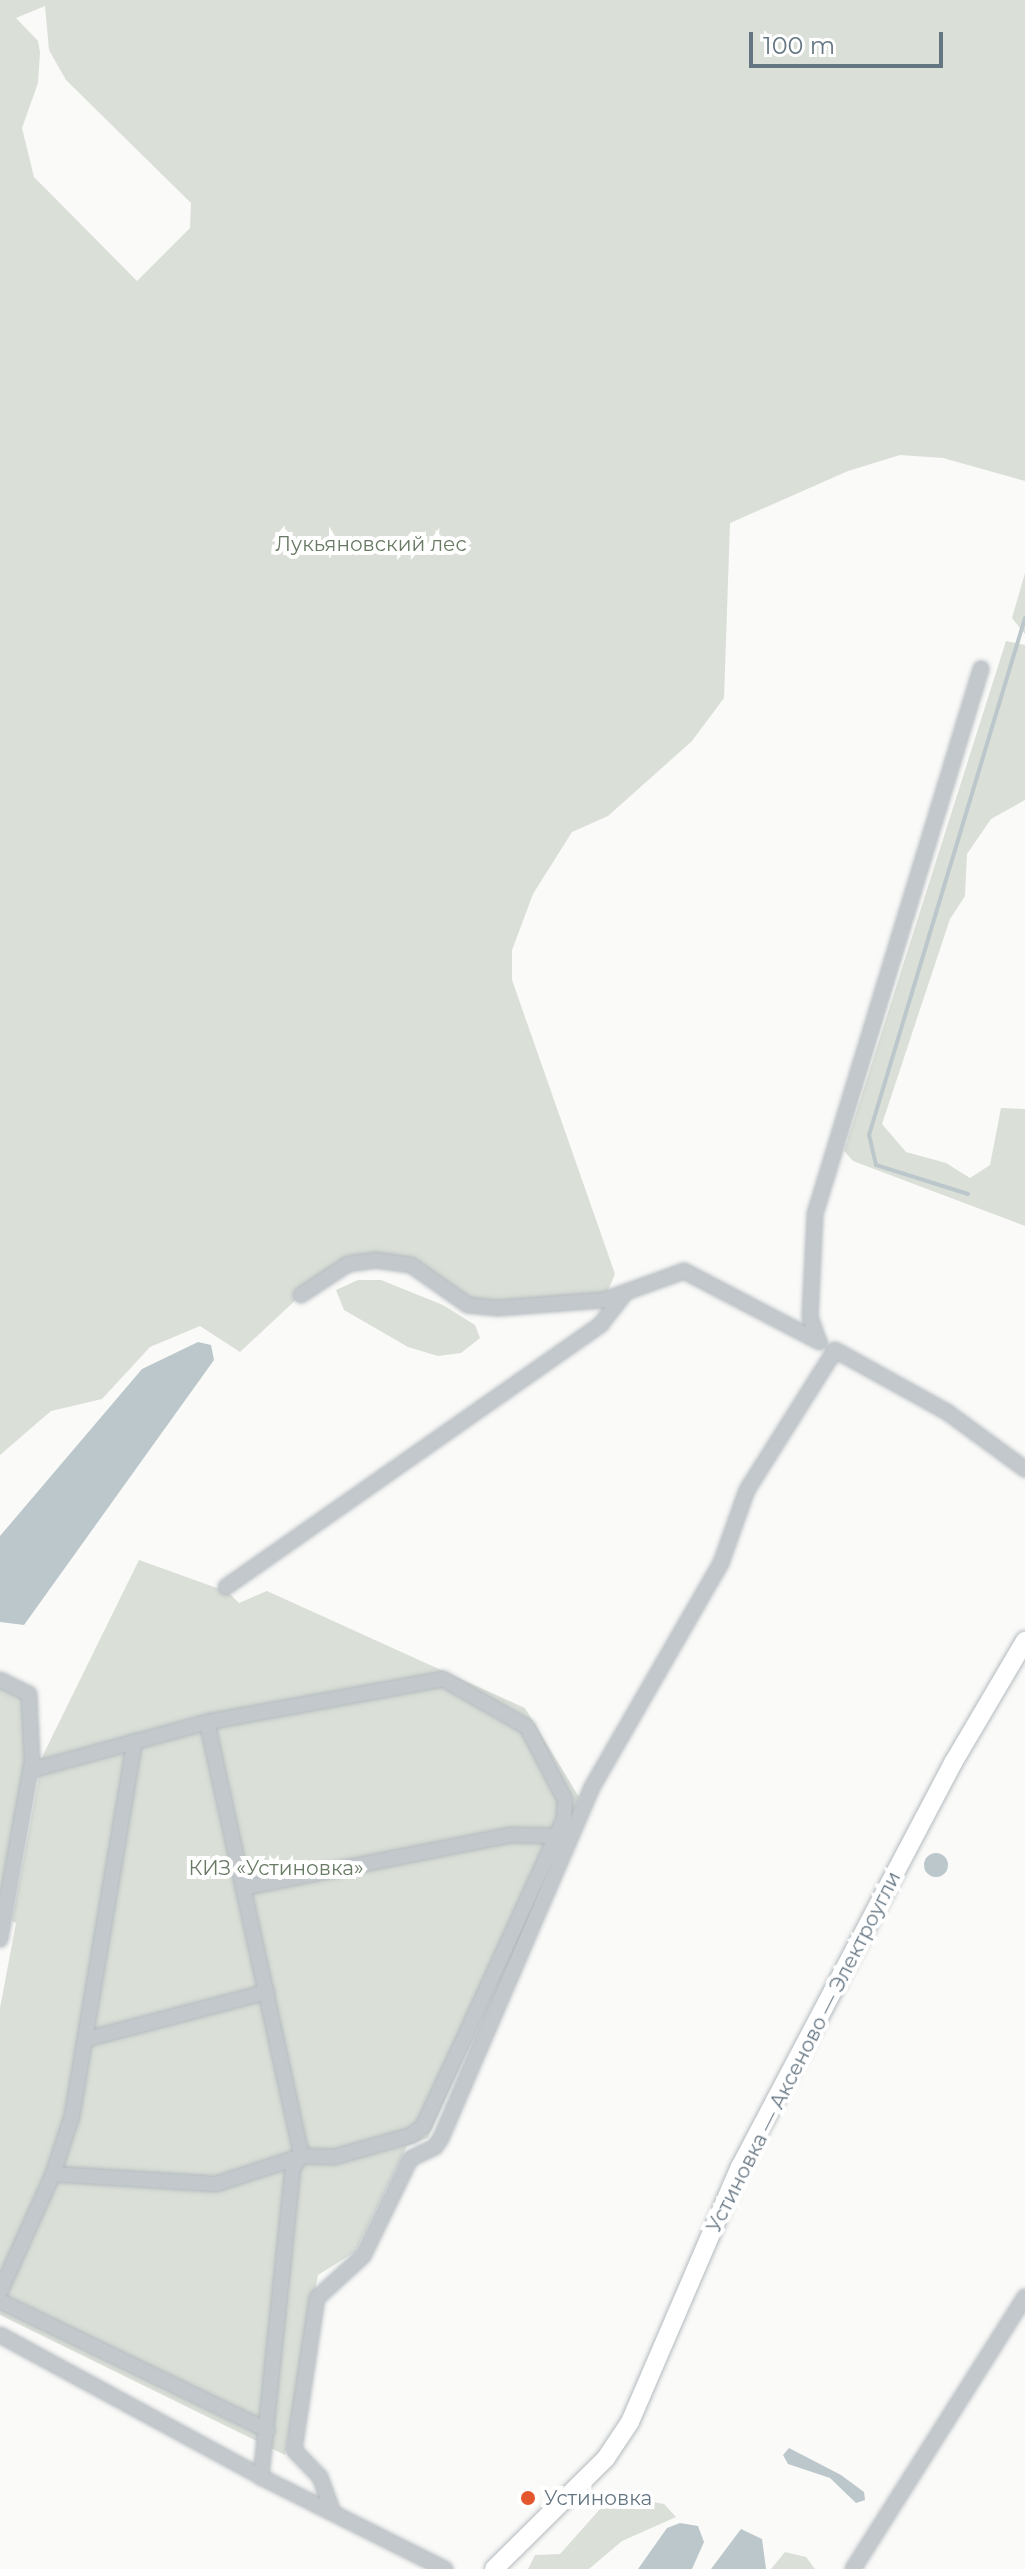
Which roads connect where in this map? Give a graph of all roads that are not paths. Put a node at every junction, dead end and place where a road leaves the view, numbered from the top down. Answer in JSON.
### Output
{"nodes":[{"id":1,"x":981,"y":669,"type":"dead end"},
{"id":2,"x":626,"y":1292,"type":"junction"},
{"id":3,"x":301,"y":1295,"type":"dead end"},
{"id":4,"x":818,"y":1340,"type":"junction"},
{"id":5,"x":835,"y":1350,"type":"junction"},
{"id":6,"x":1025,"y":1469,"type":"edge"},
{"id":7,"x":226,"y":1587,"type":"dead end"},
{"id":8,"x":1025,"y":1641,"type":"edge"},
{"id":9,"x":0,"y":1680,"type":"edge"},
{"id":10,"x":207,"y":1722,"type":"junction"},
{"id":11,"x":135,"y":1741,"type":"junction"},
{"id":12,"x":32,"y":1770,"type":"junction"},
{"id":13,"x":556,"y":1836,"type":"junction"},
{"id":14,"x":243,"y":1888,"type":"junction"},
{"id":15,"x":0,"y":1939,"type":"edge"},
{"id":16,"x":267,"y":1992,"type":"junction"},
{"id":17,"x":87,"y":2039,"type":"junction"},
{"id":18,"x":302,"y":2156,"type":"junction"},
{"id":19,"x":53,"y":2174,"type":"junction"},
{"id":20,"x":0,"y":2292,"type":"edge"},
{"id":21,"x":1025,"y":2297,"type":"edge"},
{"id":22,"x":0,"y":2301,"type":"edge"},
{"id":23,"x":0,"y":2335,"type":"edge"},
{"id":24,"x":267,"y":2430,"type":"junction"},
{"id":25,"x":261,"y":2477,"type":"junction"},
{"id":26,"x":332,"y":2510,"type":"junction"},
{"id":27,"x":445,"y":2569,"type":"edge"},
{"id":28,"x":494,"y":2569,"type":"edge"},
{"id":29,"x":853,"y":2569,"type":"edge"}],
"edges":[{"from":1,"to":4,"type":"street"},
{"from":2,"to":3,"type":"street"},
{"from":2,"to":4,"type":"street"},
{"from":2,"to":7,"type":"street"},
{"from":4,"to":5,"type":"street"},
{"from":5,"to":6,"type":"street"},
{"from":5,"to":26,"type":"street"},
{"from":8,"to":28,"type":"main road","name":"Устиновка — Аксеново — Электроугли"},
{"from":9,"to":12,"type":"street"},
{"from":10,"to":11,"type":"street"},
{"from":10,"to":13,"type":"street"},
{"from":10,"to":14,"type":"street"},
{"from":11,"to":12,"type":"street"},
{"from":11,"to":17,"type":"street"},
{"from":12,"to":15,"type":"street"},
{"from":13,"to":14,"type":"street"},
{"from":13,"to":18,"type":"street"},
{"from":14,"to":16,"type":"street"},
{"from":16,"to":17,"type":"street"},
{"from":16,"to":18,"type":"street"},
{"from":17,"to":19,"type":"street"},
{"from":18,"to":19,"type":"street"},
{"from":18,"to":24,"type":"street"},
{"from":19,"to":20,"type":"street"},
{"from":21,"to":29,"type":"street"},
{"from":22,"to":24,"type":"street"},
{"from":23,"to":25,"type":"street"},
{"from":24,"to":25,"type":"street"},
{"from":25,"to":26,"type":"street"},
{"from":26,"to":27,"type":"street"}]}
